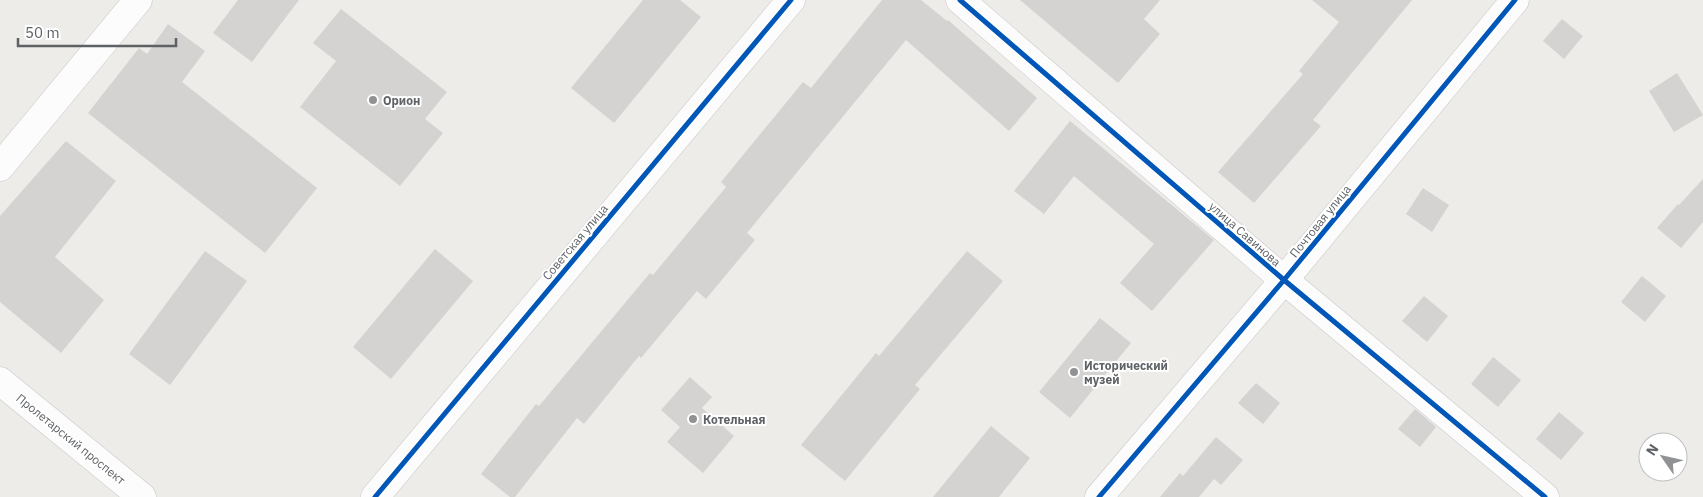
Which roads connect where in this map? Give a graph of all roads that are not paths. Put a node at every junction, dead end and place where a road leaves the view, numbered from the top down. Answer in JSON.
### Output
{"nodes":[{"id":1,"x":138,"y":0,"type":"edge"},
{"id":2,"x":791,"y":0,"type":"edge"},
{"id":3,"x":960,"y":0,"type":"edge"},
{"id":4,"x":1515,"y":0,"type":"edge"},
{"id":5,"x":0,"y":167,"type":"edge"},
{"id":6,"x":1284,"y":280,"type":"junction"},
{"id":7,"x":0,"y":382,"type":"edge"},
{"id":8,"x":142,"y":497,"type":"edge"},
{"id":9,"x":375,"y":497,"type":"edge"},
{"id":10,"x":1099,"y":497,"type":"edge"},
{"id":11,"x":1544,"y":497,"type":"edge"}],
"edges":[{"from":1,"to":5,"type":"street"},
{"from":2,"to":9,"type":"street","name":"Советская улица"},
{"from":3,"to":6,"type":"street","name":"улица Савинова"},
{"from":4,"to":6,"type":"street","name":"Почтовая улица"},
{"from":6,"to":10,"type":"street","name":"Почтовая улица"},
{"from":6,"to":11,"type":"street","name":"улица Савинова"},
{"from":7,"to":8,"type":"street","name":"Пролетарский проспект"}]}
